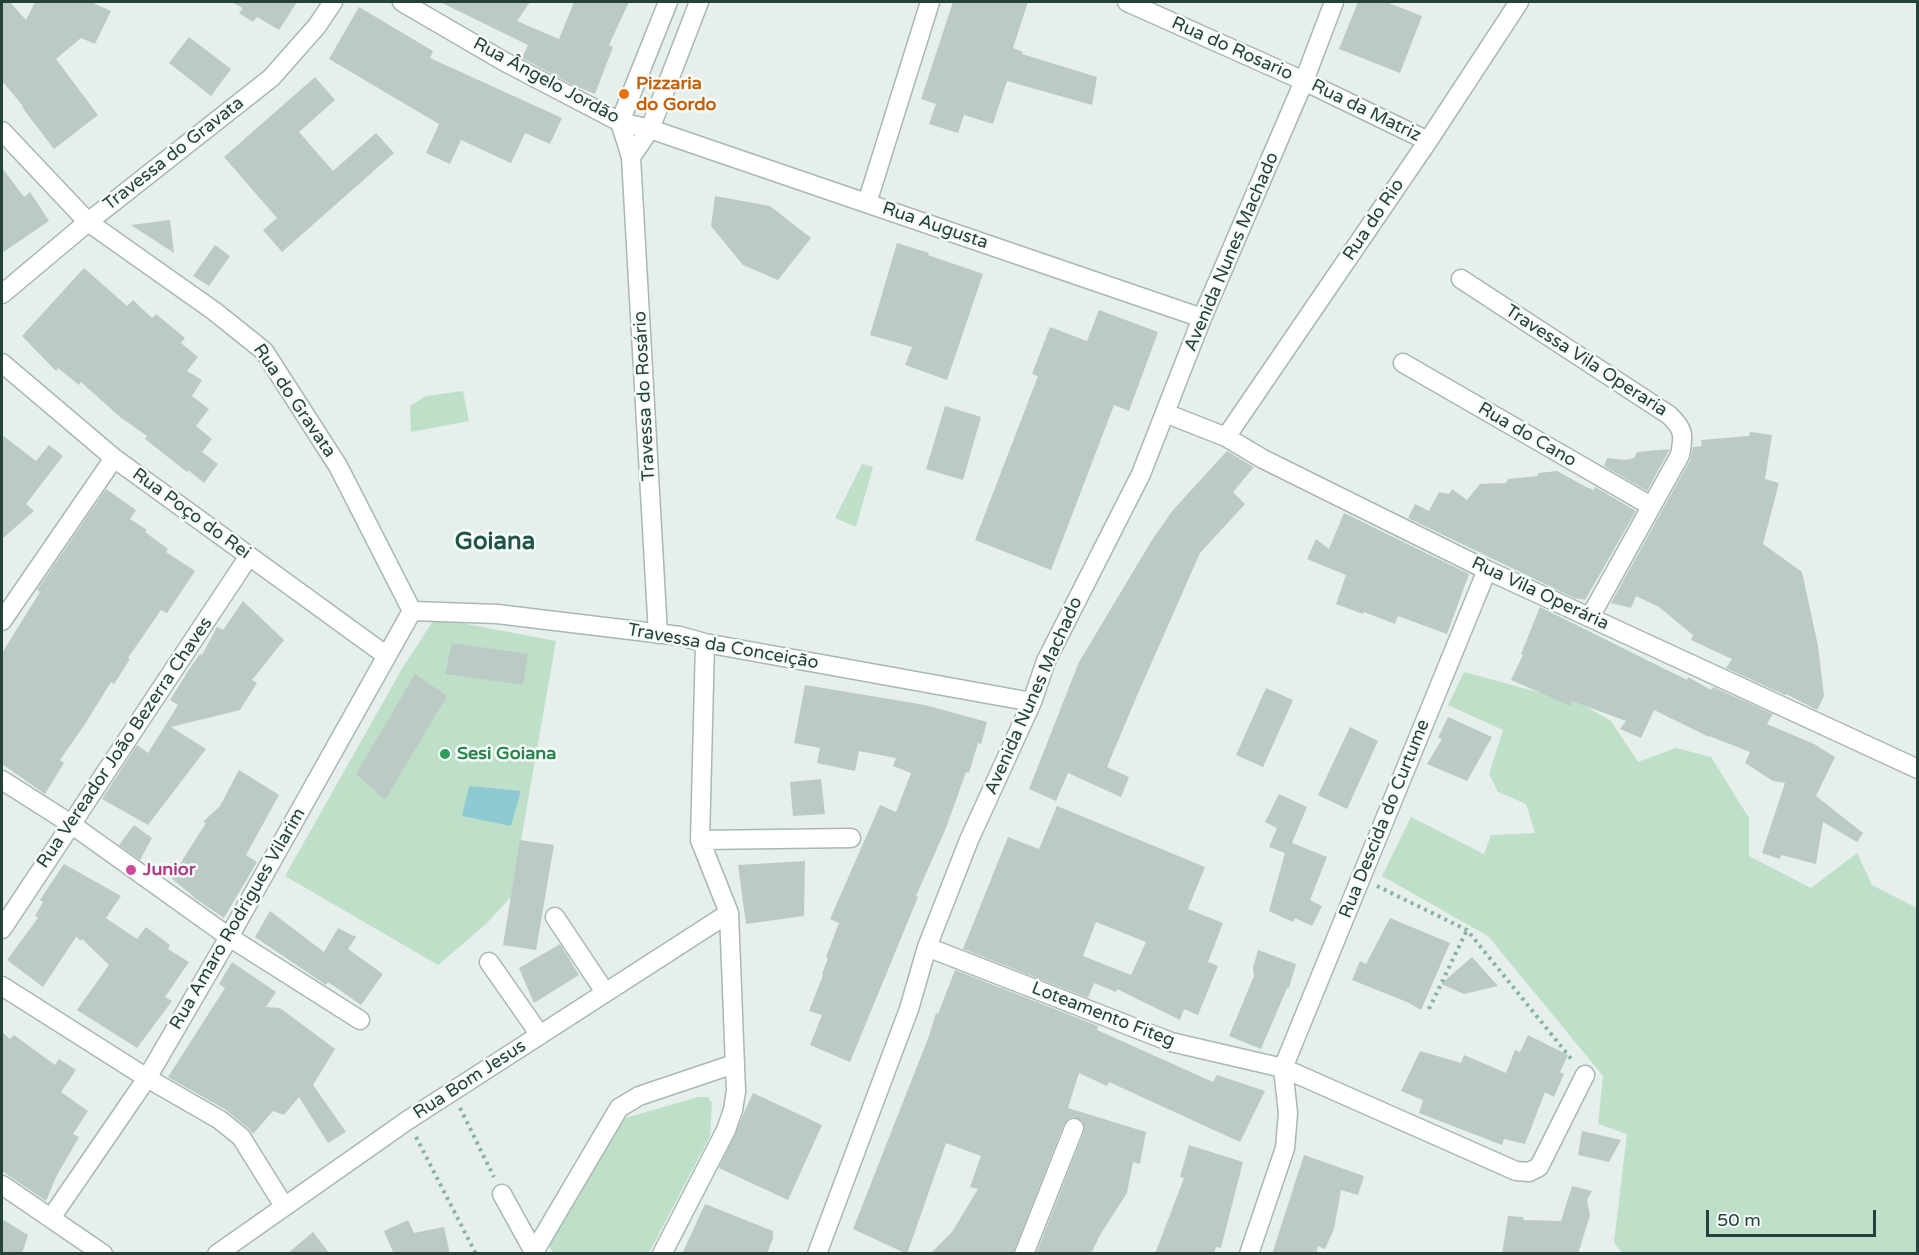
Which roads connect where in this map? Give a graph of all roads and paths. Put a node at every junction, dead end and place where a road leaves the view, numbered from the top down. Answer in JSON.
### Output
{"nodes":[{"id":1,"x":333,"y":2,"type":"edge"},
{"id":2,"x":402,"y":2,"type":"edge"},
{"id":3,"x":668,"y":2,"type":"edge"},
{"id":4,"x":699,"y":2,"type":"edge"},
{"id":5,"x":930,"y":2,"type":"edge"},
{"id":6,"x":1126,"y":2,"type":"edge"},
{"id":7,"x":1334,"y":2,"type":"edge"},
{"id":8,"x":1519,"y":2,"type":"edge"},
{"id":9,"x":1304,"y":81,"type":"junction"},
{"id":10,"x":620,"y":122,"type":"junction"},
{"id":11,"x":650,"y":129,"type":"junction"},
{"id":12,"x":2,"y":131,"type":"edge"},
{"id":13,"x":1428,"y":141,"type":"junction"},
{"id":14,"x":631,"y":157,"type":"junction"},
{"id":15,"x":867,"y":203,"type":"junction"},
{"id":16,"x":88,"y":222,"type":"junction"},
{"id":17,"x":1461,"y":279,"type":"dead end"},
{"id":18,"x":2,"y":294,"type":"edge"},
{"id":19,"x":1202,"y":318,"type":"junction"},
{"id":20,"x":2,"y":363,"type":"edge"},
{"id":21,"x":1402,"y":363,"type":"dead end"},
{"id":22,"x":1166,"y":413,"type":"junction"},
{"id":23,"x":1226,"y":437,"type":"junction"},
{"id":24,"x":114,"y":458,"type":"junction"},
{"id":25,"x":1651,"y":506,"type":"junction"},
{"id":26,"x":249,"y":556,"type":"junction"},
{"id":27,"x":1488,"y":570,"type":"junction"},
{"id":28,"x":412,"y":611,"type":"junction"},
{"id":29,"x":1590,"y":617,"type":"junction"},
{"id":30,"x":2,"y":621,"type":"edge"},
{"id":31,"x":658,"y":634,"type":"junction"},
{"id":32,"x":705,"y":643,"type":"junction"},
{"id":33,"x":387,"y":656,"type":"junction"},
{"id":34,"x":1032,"y":702,"type":"junction"},
{"id":35,"x":1917,"y":769,"type":"edge"},
{"id":36,"x":2,"y":780,"type":"edge"},
{"id":37,"x":71,"y":825,"type":"junction"},
{"id":38,"x":851,"y":838,"type":"dead end"},
{"id":39,"x":700,"y":840,"type":"junction"},
{"id":40,"x":1360,"y":878,"type":"junction"},
{"id":41,"x":729,"y":913,"type":"junction"},
{"id":42,"x":555,"y":917,"type":"dead end"},
{"id":43,"x":2,"y":929,"type":"edge"},
{"id":44,"x":1467,"y":930,"type":"junction"},
{"id":45,"x":229,"y":937,"type":"junction"},
{"id":46,"x":927,"y":947,"type":"junction"},
{"id":47,"x":489,"y":962,"type":"dead end"},
{"id":48,"x":2,"y":986,"type":"edge"},
{"id":49,"x":605,"y":992,"type":"junction"},
{"id":50,"x":1429,"y":1009,"type":"dead end"},
{"id":51,"x":360,"y":1020,"type":"dead end"},
{"id":52,"x":540,"y":1035,"type":"junction"},
{"id":53,"x":734,"y":1064,"type":"junction"},
{"id":54,"x":1282,"y":1068,"type":"junction"},
{"id":55,"x":1585,"y":1075,"type":"joint"},
{"id":56,"x":147,"y":1078,"type":"junction"},
{"id":57,"x":451,"y":1092,"type":"junction"},
{"id":58,"x":408,"y":1120,"type":"junction"},
{"id":59,"x":1074,"y":1128,"type":"dead end"},
{"id":60,"x":2,"y":1185,"type":"edge"},
{"id":61,"x":502,"y":1194,"type":"joint"},
{"id":62,"x":284,"y":1206,"type":"junction"},
{"id":63,"x":51,"y":1218,"type":"junction"},
{"id":64,"x":535,"y":1253,"type":"edge"},
{"id":65,"x":103,"y":1254,"type":"edge"},
{"id":66,"x":217,"y":1254,"type":"edge"},
{"id":67,"x":476,"y":1254,"type":"edge"},
{"id":68,"x":662,"y":1254,"type":"edge"},
{"id":69,"x":817,"y":1254,"type":"edge"},
{"id":70,"x":1024,"y":1254,"type":"edge"},
{"id":71,"x":1249,"y":1254,"type":"edge"}],
"edges":[{"from":1,"to":16,"type":"street","name":"Travessa do Gravata"},
{"from":2,"to":10,"type":"street","name":"Rua Ângelo Jordão"},
{"from":3,"to":10,"type":"street"},
{"from":4,"to":11,"type":"street"},
{"from":5,"to":15,"type":"street","name":"Rua Augusta"},
{"from":6,"to":9,"type":"street","name":"Rua do Rosario"},
{"from":7,"to":9,"type":"street","name":"Avenida Nunes Machado"},
{"from":8,"to":13,"type":"street","name":"Rua do Rio"},
{"from":9,"to":13,"type":"street","name":"Rua da Matriz"},
{"from":9,"to":19,"type":"street","name":"Avenida Nunes Machado"},
{"from":10,"to":11,"type":"street","name":"Rua Ângelo Jordão"},
{"from":10,"to":14,"type":"street","name":"Travessa do Rosário"},
{"from":11,"to":14,"type":"street"},
{"from":11,"to":15,"type":"street","name":"Rua Ângelo Jordão"},
{"from":12,"to":16,"type":"street","name":"Rua do Gravata"},
{"from":13,"to":23,"type":"street","name":"Rua do Rio"},
{"from":14,"to":31,"type":"street","name":"Travessa do Rosário"},
{"from":15,"to":19,"type":"street","name":"Rua Augusta"},
{"from":16,"to":18,"type":"street","name":"Travessa do Gravata"},
{"from":16,"to":28,"type":"street","name":"Rua do Gravata"},
{"from":17,"to":25,"type":"street","name":"Travessa Vila Operaria"},
{"from":19,"to":22,"type":"street","name":"Avenida Nunes Machado"},
{"from":20,"to":24,"type":"street","name":"Rua Poço do Rei"},
{"from":21,"to":25,"type":"street","name":"Rua do Cano"},
{"from":22,"to":23,"type":"street","name":"Rua Vila Operária"},
{"from":22,"to":34,"type":"street","name":"Avenida Nunes Machado"},
{"from":23,"to":27,"type":"street","name":"Rua Vila Operária"},
{"from":24,"to":26,"type":"street","name":"Rua Poço do Rei"},
{"from":24,"to":30,"type":"street"},
{"from":25,"to":29,"type":"street","name":"Travessa Vila Operaria"},
{"from":26,"to":33,"type":"street","name":"Rua Poço do Rei"},
{"from":26,"to":37,"type":"street","name":"Rua Vereador João Bezerra Chaves"},
{"from":27,"to":29,"type":"street","name":"Rua Vila Operária"},
{"from":27,"to":40,"type":"street","name":"Rua Descida do Curtume"},
{"from":28,"to":31,"type":"street","name":"Travessa da Conceição"},
{"from":28,"to":33,"type":"street","name":"Rua Amaro Rodrigues Vilarim"},
{"from":29,"to":35,"type":"street","name":"Rua Vila Operária"},
{"from":31,"to":32,"type":"street","name":"Travessa da Conceição"},
{"from":32,"to":34,"type":"street","name":"Travessa da Conceição"},
{"from":32,"to":39,"type":"street"},
{"from":33,"to":45,"type":"street","name":"Rua Amaro Rodrigues Vilarim"},
{"from":34,"to":46,"type":"street","name":"Avenida Nunes Machado"},
{"from":36,"to":37,"type":"street"},
{"from":37,"to":43,"type":"street","name":"Rua Vereador João Bezerra Chaves"},
{"from":37,"to":45,"type":"street"},
{"from":38,"to":39,"type":"street"},
{"from":39,"to":41,"type":"street"},
{"from":40,"to":44,"type":"path"},
{"from":40,"to":54,"type":"street","name":"Rua Descida do Curtume"},
{"from":41,"to":49,"type":"street","name":"Rua Bom Jesus"},
{"from":41,"to":53,"type":"street"},
{"from":42,"to":49,"type":"street"},
{"from":44,"to":50,"type":"path"},
{"from":44,"to":55,"type":"path"},
{"from":45,"to":51,"type":"street"},
{"from":45,"to":56,"type":"street","name":"Rua Amaro Rodrigues Vilarim"},
{"from":46,"to":54,"type":"street","name":"Loteamento Fiteg"},
{"from":46,"to":69,"type":"street","name":"Avenida Nunes Machado"},
{"from":47,"to":52,"type":"street"},
{"from":48,"to":56,"type":"street"},
{"from":49,"to":52,"type":"street","name":"Rua Bom Jesus"},
{"from":52,"to":57,"type":"street","name":"Rua Bom Jesus"},
{"from":53,"to":64,"type":"street"},
{"from":53,"to":68,"type":"street"},
{"from":54,"to":55,"type":"street","name":"Loteamento Fiteg"},
{"from":54,"to":71,"type":"street"},
{"from":56,"to":62,"type":"street"},
{"from":56,"to":63,"type":"street","name":"Rua Amaro Rodrigues Vilarim"},
{"from":57,"to":58,"type":"street","name":"Rua Bom Jesus"},
{"from":57,"to":61,"type":"path"},
{"from":58,"to":62,"type":"street","name":"Rua Bom Jesus"},
{"from":58,"to":67,"type":"path"},
{"from":59,"to":70,"type":"street"},
{"from":60,"to":63,"type":"street"},
{"from":61,"to":64,"type":"street"},
{"from":62,"to":66,"type":"street","name":"Rua Bom Jesus"},
{"from":63,"to":65,"type":"street"}]}
